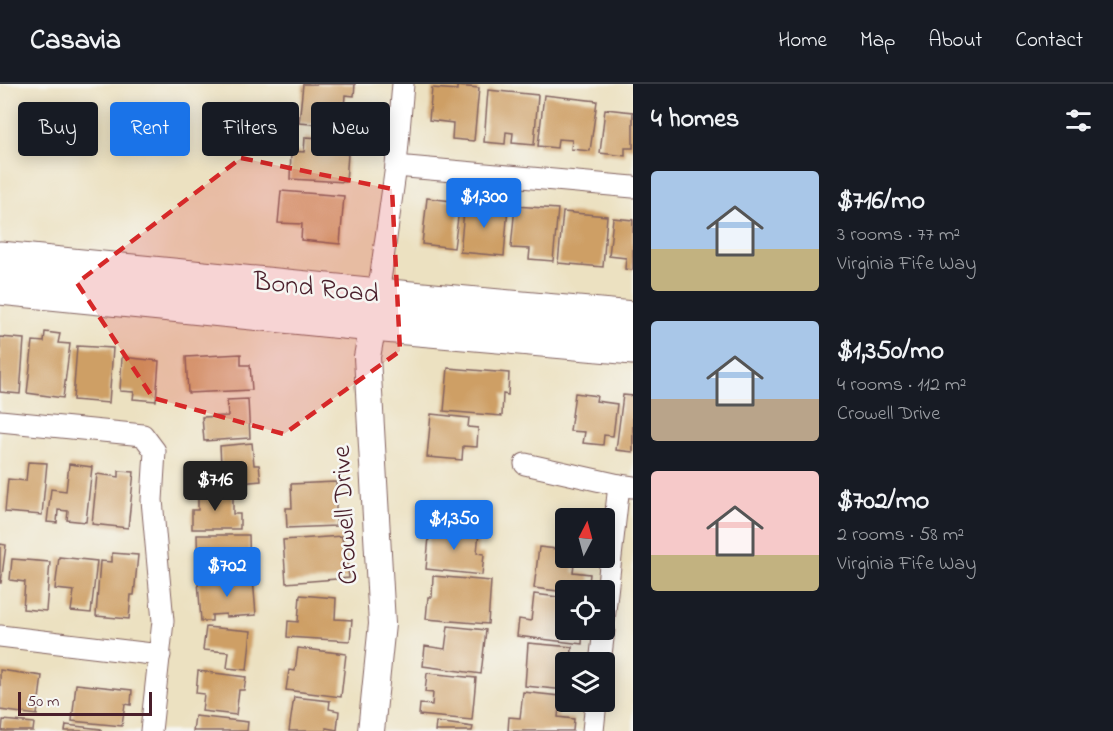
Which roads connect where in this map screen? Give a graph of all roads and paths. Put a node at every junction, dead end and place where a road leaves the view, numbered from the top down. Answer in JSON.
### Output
{"nodes":[{"id":1,"x":403,"y":84,"type":"edge"},
{"id":2,"x":396,"y":166,"type":"junction"},
{"id":3,"x":633,"y":187,"type":"edge"},
{"id":4,"x":0,"y":258,"type":"edge"},
{"id":5,"x":62,"y":264,"type":"junction"},
{"id":6,"x":0,"y":269,"type":"edge"},
{"id":7,"x":0,"y":288,"type":"edge"},
{"id":8,"x":376,"y":310,"type":"junction"},
{"id":9,"x":633,"y":318,"type":"edge"},
{"id":10,"x":633,"y":348,"type":"edge"},
{"id":11,"x":0,"y":421,"type":"edge"},
{"id":12,"x":525,"y":464,"type":"dead end"},
{"id":13,"x":626,"y":486,"type":"edge"},
{"id":14,"x":611,"y":580,"type":"edge"},
{"id":15,"x":0,"y":636,"type":"edge"},
{"id":16,"x":160,"y":655,"type":"junction"},
{"id":17,"x":595,"y":712,"type":"edge"},
{"id":18,"x":151,"y":731,"type":"edge"},
{"id":19,"x":371,"y":731,"type":"edge"},
{"id":20,"x":593,"y":731,"type":"edge"}],
"edges":[{"from":1,"to":2,"type":"street"},
{"from":2,"to":3,"type":"street"},
{"from":2,"to":8,"type":"street"},
{"from":4,"to":5,"type":"main road","name":"Bond Road"},
{"from":5,"to":6,"type":"main road"},
{"from":5,"to":8,"type":"main road","name":"Bond Road"},
{"from":7,"to":8,"type":"main road","name":"Bond Road"},
{"from":8,"to":9,"type":"main road","name":"Bond Road"},
{"from":8,"to":10,"type":"main road","name":"Bond Road"},
{"from":8,"to":19,"type":"street","name":"Crowell Drive"},
{"from":11,"to":16,"type":"street"},
{"from":12,"to":13,"type":"street"},
{"from":13,"to":14,"type":"street"},
{"from":15,"to":16,"type":"street"},
{"from":16,"to":18,"type":"street"},
{"from":17,"to":20,"type":"street"}]}
